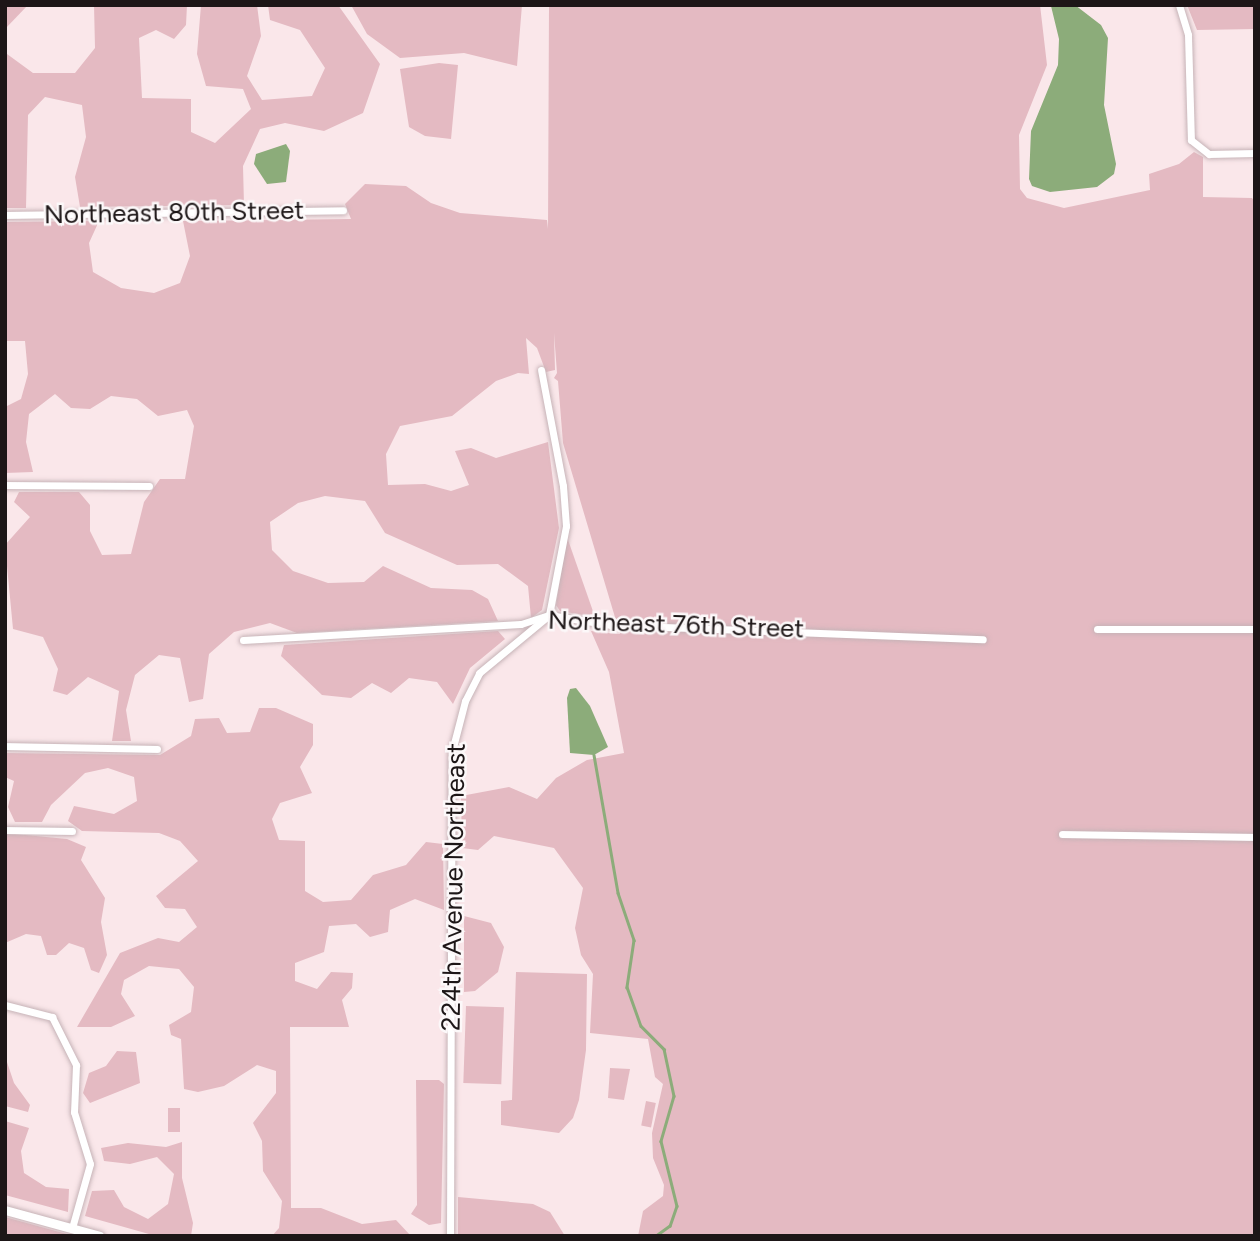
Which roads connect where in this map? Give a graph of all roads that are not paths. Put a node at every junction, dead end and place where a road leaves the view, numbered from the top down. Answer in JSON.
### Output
{"nodes":[{"id":1,"x":1179,"y":5,"type":"edge"},
{"id":2,"x":1255,"y":153,"type":"edge"},
{"id":3,"x":343,"y":211,"type":"dead end"},
{"id":4,"x":5,"y":215,"type":"edge"},
{"id":5,"x":541,"y":370,"type":"dead end"},
{"id":6,"x":5,"y":485,"type":"edge"},
{"id":7,"x":149,"y":486,"type":"dead end"},
{"id":8,"x":549,"y":615,"type":"junction"},
{"id":9,"x":1097,"y":629,"type":"dead end"},
{"id":10,"x":1255,"y":629,"type":"edge"},
{"id":11,"x":983,"y":639,"type":"dead end"},
{"id":12,"x":243,"y":640,"type":"dead end"},
{"id":13,"x":5,"y":746,"type":"edge"},
{"id":14,"x":157,"y":749,"type":"dead end"},
{"id":15,"x":5,"y":830,"type":"edge"},
{"id":16,"x":72,"y":831,"type":"dead end"},
{"id":17,"x":1062,"y":834,"type":"dead end"},
{"id":18,"x":1255,"y":837,"type":"edge"},
{"id":19,"x":5,"y":1005,"type":"edge"},
{"id":20,"x":5,"y":1210,"type":"edge"},
{"id":21,"x":72,"y":1228,"type":"junction"},
{"id":22,"x":100,"y":1236,"type":"edge"},
{"id":23,"x":450,"y":1236,"type":"edge"}],
"edges":[{"from":1,"to":2,"type":"street"},
{"from":3,"to":4,"type":"street","name":"Northeast 80th Street"},
{"from":5,"to":8,"type":"street"},
{"from":6,"to":7,"type":"street"},
{"from":8,"to":11,"type":"street","name":"Northeast 76th Street"},
{"from":8,"to":12,"type":"street","name":"Northeast 76th Street"},
{"from":8,"to":23,"type":"street","name":"224th Avenue Northeast"},
{"from":9,"to":10,"type":"street"},
{"from":13,"to":14,"type":"street"},
{"from":15,"to":16,"type":"street"},
{"from":17,"to":18,"type":"street"},
{"from":19,"to":21,"type":"street"},
{"from":20,"to":21,"type":"street"},
{"from":21,"to":22,"type":"street"}]}
